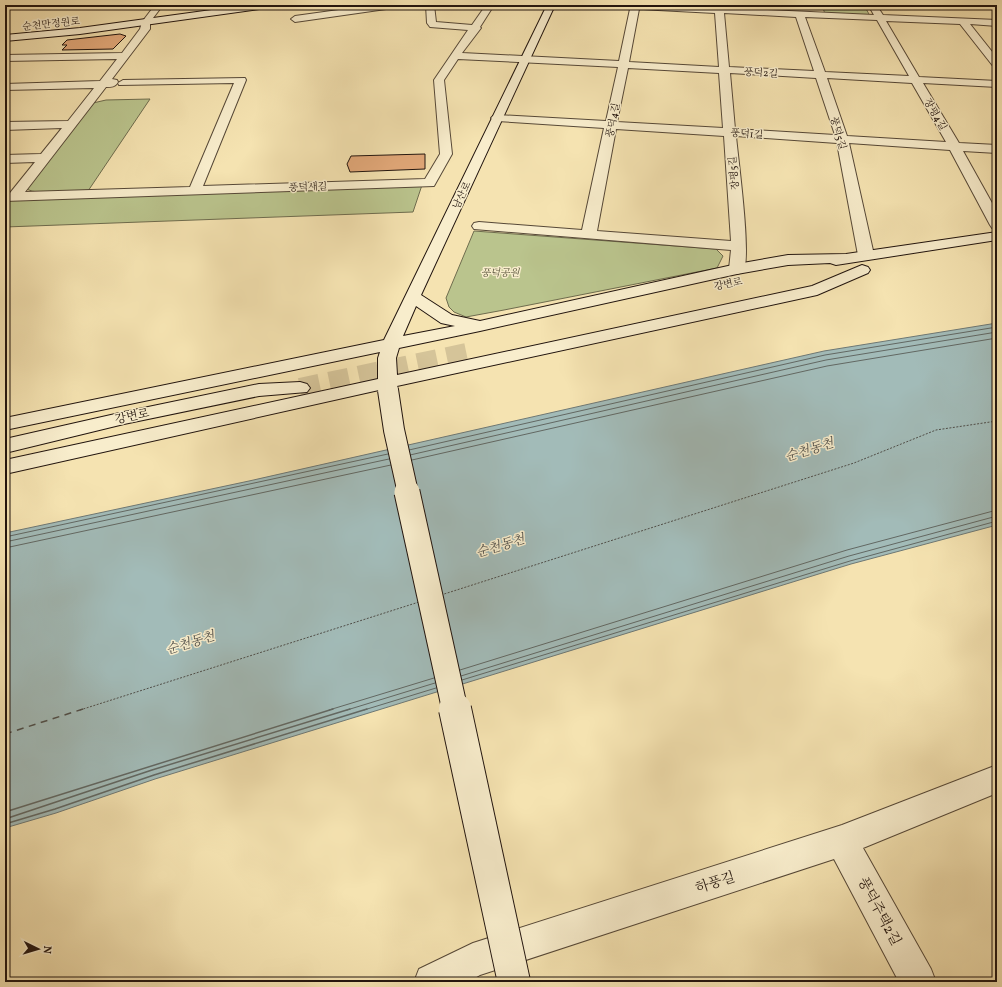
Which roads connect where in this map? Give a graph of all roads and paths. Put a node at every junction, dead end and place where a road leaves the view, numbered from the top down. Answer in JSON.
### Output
{"nodes":[{"id":1,"x":159,"y":5,"type":"edge"},
{"id":2,"x":266,"y":5,"type":"edge"},
{"id":3,"x":319,"y":5,"type":"edge"},
{"id":4,"x":394,"y":5,"type":"edge"},
{"id":5,"x":430,"y":5,"type":"edge"},
{"id":6,"x":490,"y":5,"type":"edge"},
{"id":7,"x":597,"y":5,"type":"edge"},
{"id":8,"x":873,"y":5,"type":"edge"},
{"id":9,"x":551,"y":6,"type":"edge"},
{"id":10,"x":635,"y":7,"type":"junction"},
{"id":11,"x":720,"y":8,"type":"edge"},
{"id":12,"x":334,"y":13,"type":"junction"},
{"id":13,"x":800,"y":14,"type":"junction"},
{"id":14,"x":880,"y":18,"type":"junction"},
{"id":15,"x":296,"y":19,"type":"dead end"},
{"id":16,"x":962,"y":21,"type":"junction"},
{"id":17,"x":146,"y":22,"type":"junction"},
{"id":18,"x":997,"y":23,"type":"edge"},
{"id":19,"x":476,"y":28,"type":"junction"},
{"id":20,"x":5,"y":38,"type":"edge"},
{"id":21,"x":125,"y":56,"type":"junction"},
{"id":22,"x":457,"y":56,"type":"junction"},
{"id":23,"x":44,"y":57,"type":"junction"},
{"id":24,"x":5,"y":58,"type":"edge"},
{"id":25,"x":525,"y":59,"type":"junction"},
{"id":26,"x":623,"y":64,"type":"junction"},
{"id":27,"x":997,"y":64,"type":"edge"},
{"id":28,"x":34,"y":67,"type":"dead end"},
{"id":29,"x":724,"y":70,"type":"junction"},
{"id":30,"x":821,"y":75,"type":"junction"},
{"id":31,"x":24,"y":77,"type":"dead end"},
{"id":32,"x":916,"y":80,"type":"junction"},
{"id":33,"x":107,"y":84,"type":"junction"},
{"id":34,"x":997,"y":84,"type":"edge"},
{"id":35,"x":10,"y":87,"type":"edge"},
{"id":36,"x":221,"y":94,"type":"dead end"},
{"id":37,"x":235,"y":94,"type":"junction"},
{"id":38,"x":5,"y":97,"type":"edge"},
{"id":39,"x":93,"y":98,"type":"junction"},
{"id":40,"x":108,"y":98,"type":"dead end"},
{"id":41,"x":497,"y":118,"type":"junction"},
{"id":42,"x":72,"y":124,"type":"junction"},
{"id":43,"x":611,"y":125,"type":"junction"},
{"id":44,"x":5,"y":126,"type":"edge"},
{"id":45,"x":730,"y":132,"type":"junction"},
{"id":46,"x":842,"y":139,"type":"junction"},
{"id":47,"x":955,"y":147,"type":"junction"},
{"id":48,"x":997,"y":149,"type":"edge"},
{"id":49,"x":45,"y":158,"type":"junction"},
{"id":50,"x":5,"y":159,"type":"edge"},
{"id":51,"x":195,"y":190,"type":"junction"},
{"id":52,"x":10,"y":197,"type":"edge"},
{"id":53,"x":997,"y":225,"type":"edge"},
{"id":54,"x":479,"y":226,"type":"dead end"},
{"id":55,"x":589,"y":233,"type":"junction"},
{"id":56,"x":997,"y":236,"type":"edge"},
{"id":57,"x":739,"y":246,"type":"junction"},
{"id":58,"x":844,"y":258,"type":"junction"},
{"id":59,"x":937,"y":260,"type":"dead end"},
{"id":60,"x":864,"y":262,"type":"junction"},
{"id":61,"x":737,"y":269,"type":"junction"},
{"id":62,"x":413,"y":297,"type":"junction"},
{"id":63,"x":480,"y":326,"type":"junction"},
{"id":64,"x":392,"y":344,"type":"junction"},
{"id":65,"x":297,"y":381,"type":"tunnel mouth"},
{"id":66,"x":388,"y":386,"type":"junction"},
{"id":67,"x":5,"y":424,"type":"edge"},
{"id":68,"x":5,"y":446,"type":"edge"},
{"id":69,"x":5,"y":467,"type":"edge"},
{"id":70,"x":997,"y":779,"type":"edge"},
{"id":71,"x":842,"y":841,"type":"junction"},
{"id":72,"x":432,"y":982,"type":"edge"},
{"id":73,"x":514,"y":982,"type":"edge"},
{"id":74,"x":918,"y":982,"type":"edge"}],
"edges":[{"from":1,"to":17,"type":"street","name":"풍덕새길"},
{"from":2,"to":17,"type":"street","name":"순천만정원로"},
{"from":3,"to":12,"type":"street"},
{"from":4,"to":12,"type":"street"},
{"from":5,"to":19,"type":"street"},
{"from":6,"to":19,"type":"street","name":"풍덕새길"},
{"from":7,"to":10,"type":"street"},
{"from":8,"to":14,"type":"street","name":"장평4길"},
{"from":9,"to":25,"type":"street","name":"남산로"},
{"from":10,"to":11,"type":"street"},
{"from":10,"to":26,"type":"street","name":"풍덕4길"},
{"from":11,"to":13,"type":"street"},
{"from":11,"to":29,"type":"street","name":"장평5길"},
{"from":12,"to":15,"type":"street"},
{"from":13,"to":14,"type":"street"},
{"from":13,"to":30,"type":"street","name":"풍덕5길"},
{"from":14,"to":16,"type":"street"},
{"from":14,"to":32,"type":"street","name":"장평4길"},
{"from":16,"to":18,"type":"street"},
{"from":16,"to":27,"type":"street"},
{"from":17,"to":20,"type":"street","name":"순천만정원로"},
{"from":17,"to":21,"type":"street","name":"풍덕새길"},
{"from":19,"to":22,"type":"street","name":"풍덕새길"},
{"from":21,"to":23,"type":"street"},
{"from":21,"to":33,"type":"street","name":"풍덕새길"},
{"from":22,"to":25,"type":"street","name":"풍덕2길"},
{"from":22,"to":51,"type":"street","name":"풍덕새길"},
{"from":23,"to":24,"type":"street"},
{"from":23,"to":28,"type":"street"},
{"from":25,"to":26,"type":"street","name":"풍덕2길"},
{"from":25,"to":41,"type":"street","name":"남산로"},
{"from":26,"to":29,"type":"street","name":"풍덕2길"},
{"from":26,"to":43,"type":"street","name":"풍덕4길"},
{"from":29,"to":30,"type":"street","name":"풍덕2길"},
{"from":29,"to":45,"type":"street","name":"장평5길"},
{"from":30,"to":32,"type":"street","name":"풍덕2길"},
{"from":30,"to":46,"type":"street","name":"풍덕5길"},
{"from":31,"to":35,"type":"street"},
{"from":32,"to":34,"type":"street","name":"풍덕2길"},
{"from":32,"to":47,"type":"street","name":"장평4길"},
{"from":33,"to":35,"type":"street"},
{"from":33,"to":37,"type":"street"},
{"from":33,"to":39,"type":"street","name":"풍덕새길"},
{"from":35,"to":38,"type":"street"},
{"from":36,"to":37,"type":"street"},
{"from":37,"to":51,"type":"street"},
{"from":39,"to":40,"type":"street"},
{"from":39,"to":42,"type":"street","name":"풍덕새길"},
{"from":41,"to":43,"type":"street","name":"풍덕1길"},
{"from":41,"to":62,"type":"street","name":"남산로"},
{"from":42,"to":44,"type":"street"},
{"from":42,"to":49,"type":"street","name":"풍덕새길"},
{"from":43,"to":45,"type":"street","name":"풍덕1길"},
{"from":43,"to":55,"type":"street","name":"풍덕4길"},
{"from":45,"to":46,"type":"street","name":"풍덕1길"},
{"from":45,"to":57,"type":"street","name":"장평5길"},
{"from":46,"to":47,"type":"street","name":"풍덕1길"},
{"from":46,"to":60,"type":"street","name":"풍덕5길"},
{"from":47,"to":48,"type":"street","name":"풍덕1길"},
{"from":47,"to":53,"type":"street","name":"장평4길"},
{"from":49,"to":50,"type":"street"},
{"from":49,"to":52,"type":"street","name":"풍덕새길"},
{"from":51,"to":52,"type":"street","name":"풍덕새길"},
{"from":54,"to":55,"type":"street"},
{"from":55,"to":57,"type":"street"},
{"from":56,"to":60,"type":"street","name":"강변로"},
{"from":57,"to":61,"type":"street","name":"장평5길"},
{"from":58,"to":60,"type":"street","name":"강변로"},
{"from":58,"to":60,"type":"street","name":"강변로"},
{"from":58,"to":61,"type":"street"},
{"from":59,"to":60,"type":"street","name":"강변로"},
{"from":60,"to":66,"type":"street"},
{"from":61,"to":63,"type":"street"},
{"from":62,"to":63,"type":"street"},
{"from":62,"to":64,"type":"street","name":"남산로"},
{"from":63,"to":64,"type":"street"},
{"from":64,"to":66,"type":"street","name":"남산로"},
{"from":64,"to":67,"type":"street"},
{"from":65,"to":68,"type":"street","name":"강변로"},
{"from":66,"to":69,"type":"street"},
{"from":66,"to":73,"type":"street","name":"남산로","bridge":true},
{"from":70,"to":71,"type":"street","name":"하풍길"},
{"from":71,"to":72,"type":"street","name":"하풍길"},
{"from":71,"to":74,"type":"street","name":"풍덕주택2길"}]}
